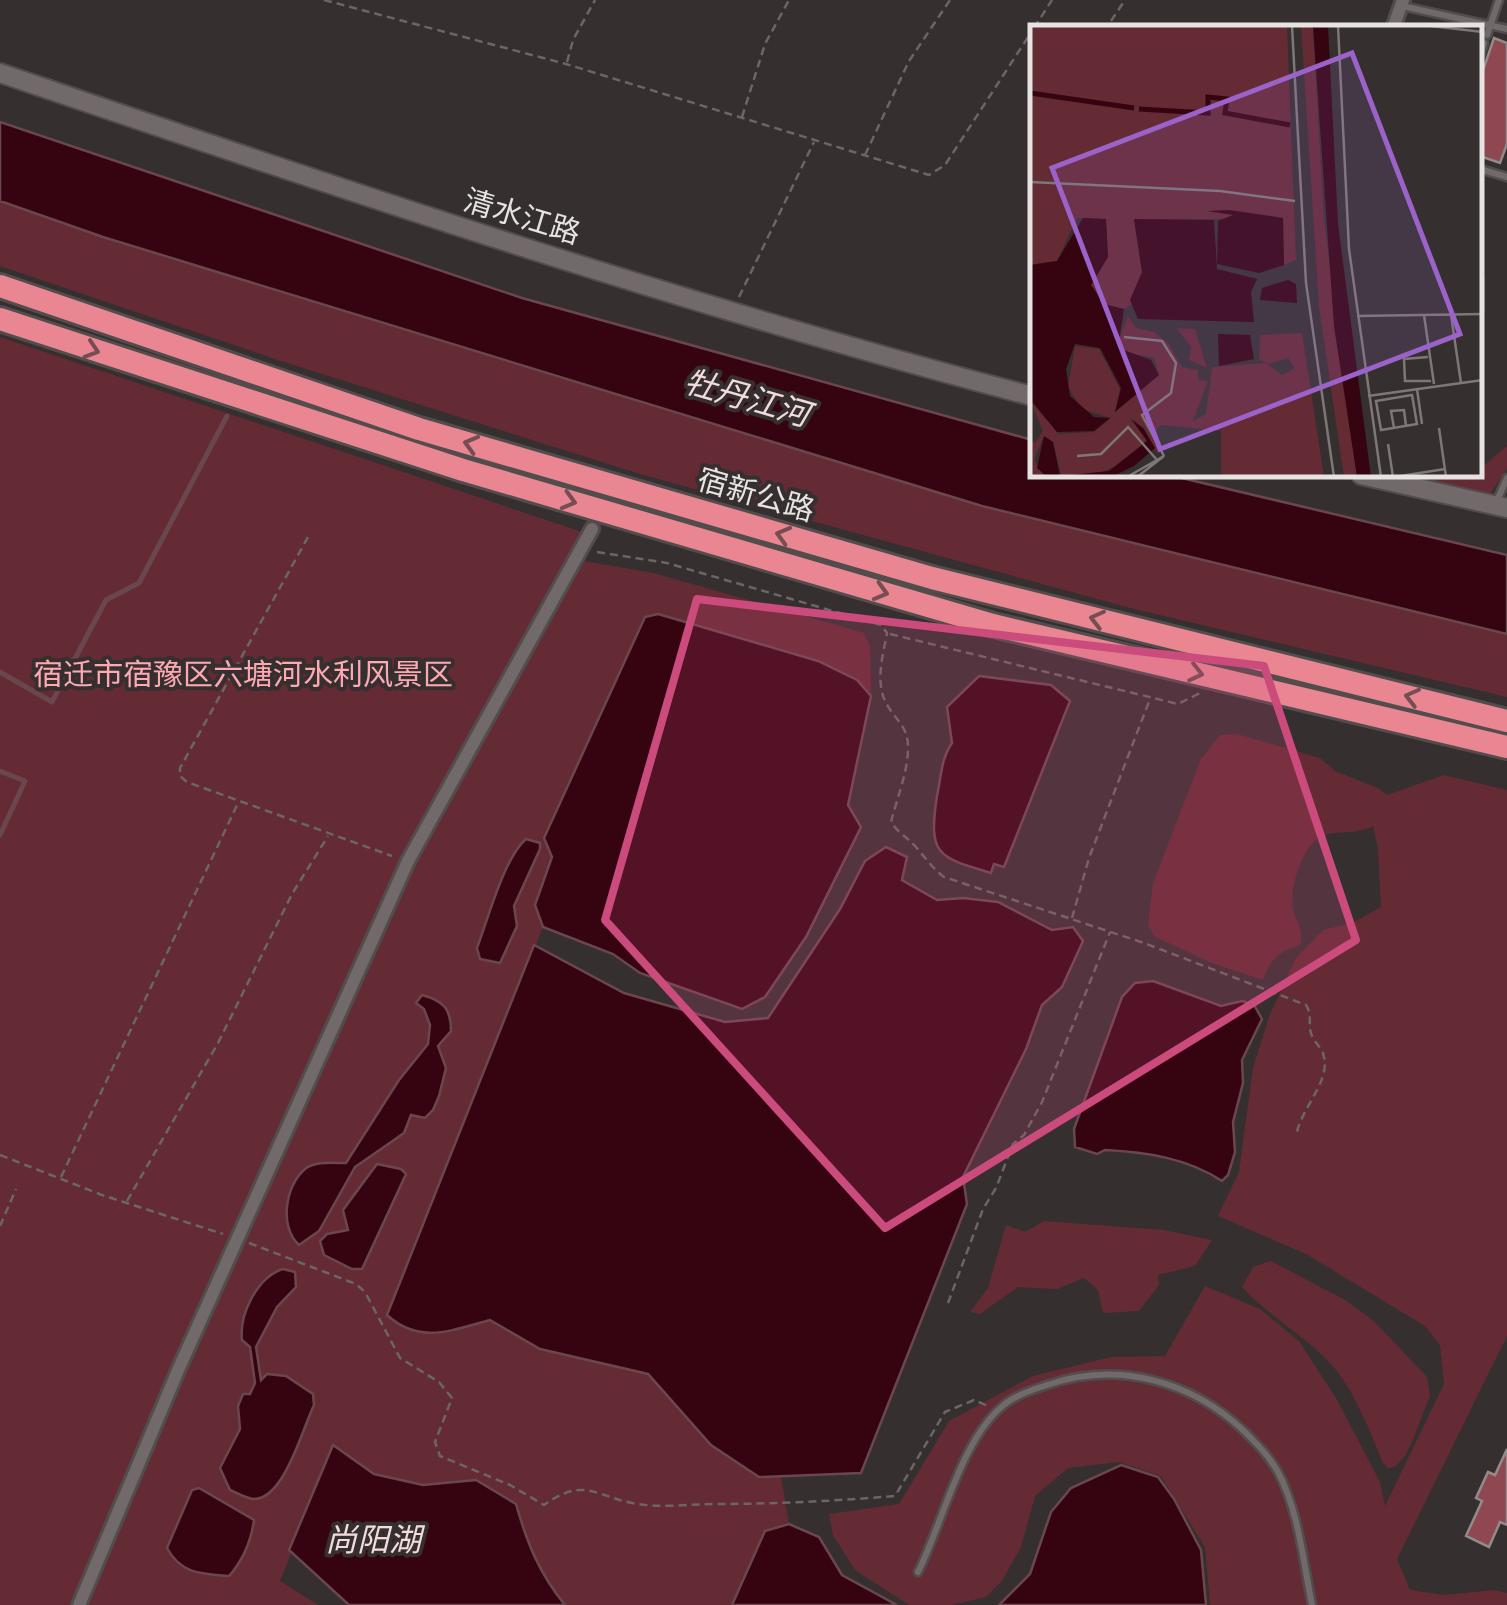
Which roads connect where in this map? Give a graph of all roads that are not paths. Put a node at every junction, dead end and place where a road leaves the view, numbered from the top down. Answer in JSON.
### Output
{"nodes":[{"id":1,"x":1499,"y":0,"type":"edge"},
{"id":2,"x":1402,"y":3,"type":"edge"},
{"id":3,"x":1491,"y":25,"type":"junction"},
{"id":4,"x":1507,"y":29,"type":"edge"},
{"id":5,"x":1482,"y":50,"type":"edge"},
{"id":6,"x":0,"y":72,"type":"edge"},
{"id":7,"x":1482,"y":170,"type":"edge"},
{"id":8,"x":1507,"y":176,"type":"edge"},
{"id":9,"x":0,"y":286,"type":"edge"},
{"id":10,"x":0,"y":319,"type":"edge"},
{"id":11,"x":1030,"y":395,"type":"edge"},
{"id":12,"x":1375,"y":478,"type":"edge"},
{"id":13,"x":1507,"y":478,"type":"edge"},
{"id":14,"x":1501,"y":506,"type":"edge"},
{"id":15,"x":592,"y":530,"type":"dead end"},
{"id":16,"x":1507,"y":721,"type":"edge"},
{"id":17,"x":1507,"y":748,"type":"edge"},
{"id":18,"x":918,"y":1572,"type":"dead end"},
{"id":19,"x":79,"y":1605,"type":"edge"},
{"id":20,"x":1312,"y":1605,"type":"edge"}],
"edges":[{"from":1,"to":3,"type":"lane"},
{"from":2,"to":3,"type":"lane"},
{"from":3,"to":4,"type":"lane"},
{"from":3,"to":5,"type":"lane"},
{"from":6,"to":11,"type":"street","name":"清水江路"},
{"from":7,"to":8,"type":"lane"},
{"from":16,"to":9,"type":"highway","name":"宿新公路","one_way":true},
{"from":10,"to":17,"type":"highway","name":"宿新公路","one_way":true},
{"from":12,"to":14,"type":"street"},
{"from":13,"to":14,"type":"lane"},
{"from":15,"to":19,"type":"street"},
{"from":18,"to":20,"type":"lane"}]}
